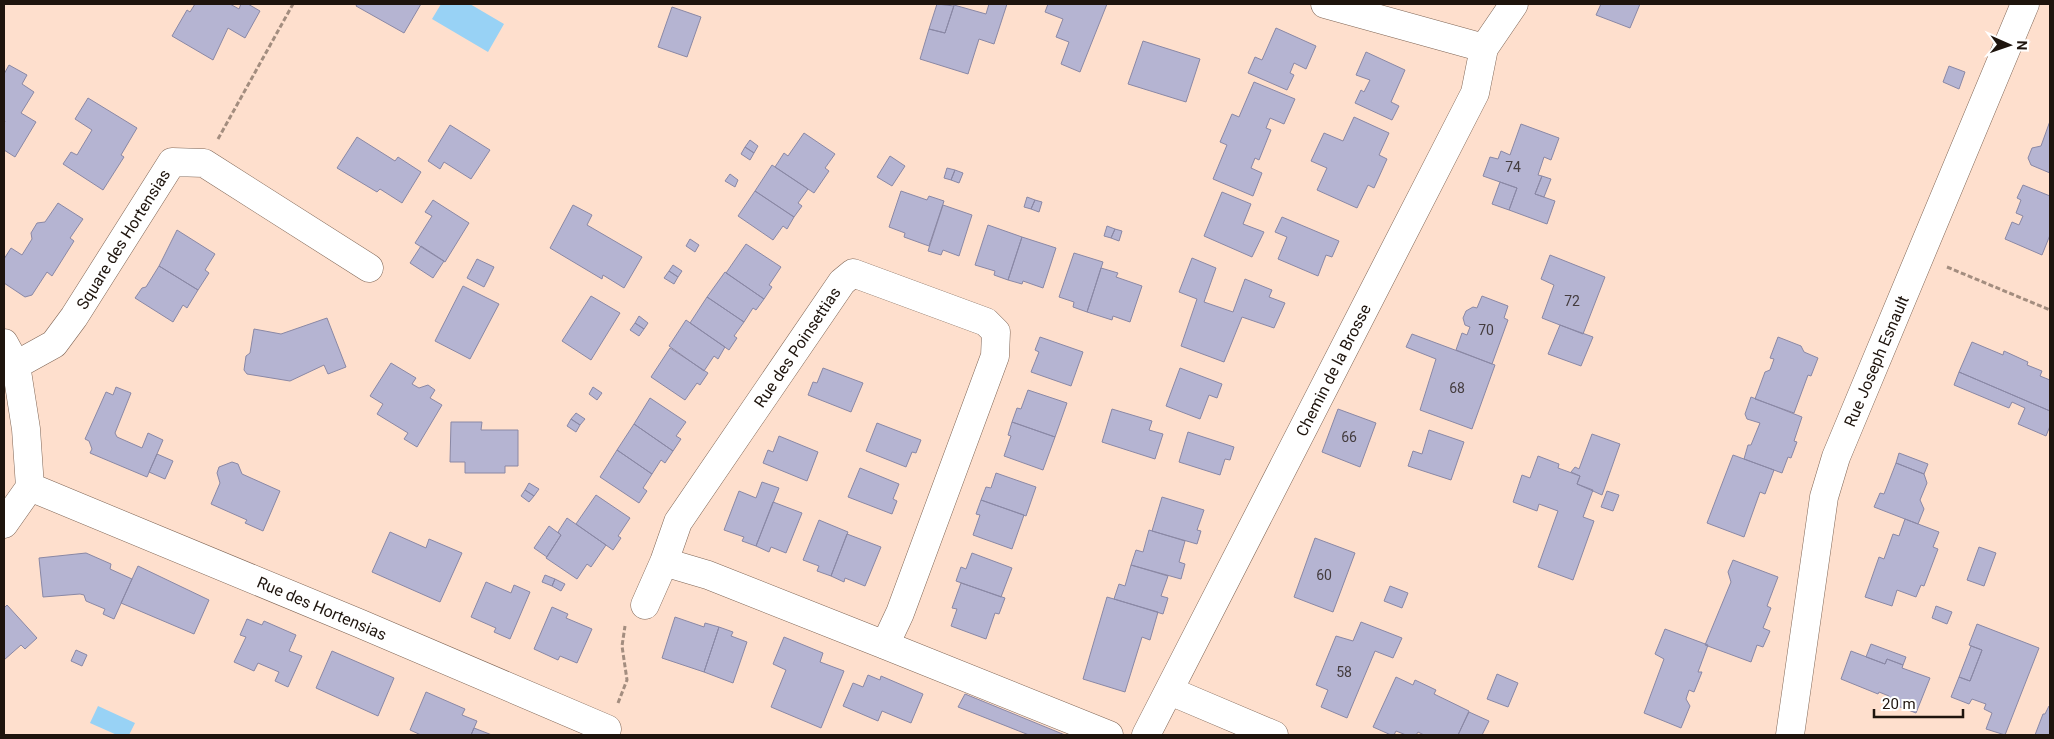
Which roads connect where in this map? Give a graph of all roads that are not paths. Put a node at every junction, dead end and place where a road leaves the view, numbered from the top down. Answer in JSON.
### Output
{"nodes":[{"id":1,"x":1324,"y":4,"type":"edge"},
{"id":2,"x":1514,"y":4,"type":"edge"},
{"id":3,"x":2025,"y":4,"type":"edge"},
{"id":4,"x":1484,"y":48,"type":"junction"},
{"id":5,"x":370,"y":268,"type":"dead end"},
{"id":6,"x":10,"y":354,"type":"edge"},
{"id":7,"x":30,"y":487,"type":"junction"},
{"id":8,"x":4,"y":524,"type":"edge"},
{"id":9,"x":664,"y":562,"type":"junction"},
{"id":10,"x":645,"y":606,"type":"road end"},
{"id":11,"x":885,"y":645,"type":"junction"},
{"id":12,"x":1170,"y":691,"type":"junction"},
{"id":13,"x":606,"y":732,"type":"edge"},
{"id":14,"x":1110,"y":735,"type":"edge"},
{"id":15,"x":1146,"y":735,"type":"edge"},
{"id":16,"x":1274,"y":735,"type":"edge"},
{"id":17,"x":1790,"y":735,"type":"edge"}],
"edges":[{"from":1,"to":4,"type":"street"},
{"from":2,"to":4,"type":"street","name":"Chemin de la Brosse"},
{"from":3,"to":17,"type":"street","name":"Rue Joseph Esnault"},
{"from":4,"to":12,"type":"street","name":"Chemin de la Brosse"},
{"from":5,"to":6,"type":"street","name":"Square des Hortensias"},
{"from":6,"to":7,"type":"street"},
{"from":7,"to":8,"type":"street"},
{"from":7,"to":13,"type":"street","name":"Rue des Hortensias"},
{"from":9,"to":10,"type":"street","name":"Rue des Poinsettias"},
{"from":9,"to":11,"type":"street"},
{"from":9,"to":11,"type":"street","name":"Rue des Poinsettias"},
{"from":11,"to":14,"type":"street"},
{"from":12,"to":15,"type":"street","name":"Chemin de la Brosse"},
{"from":12,"to":16,"type":"street"}]}
